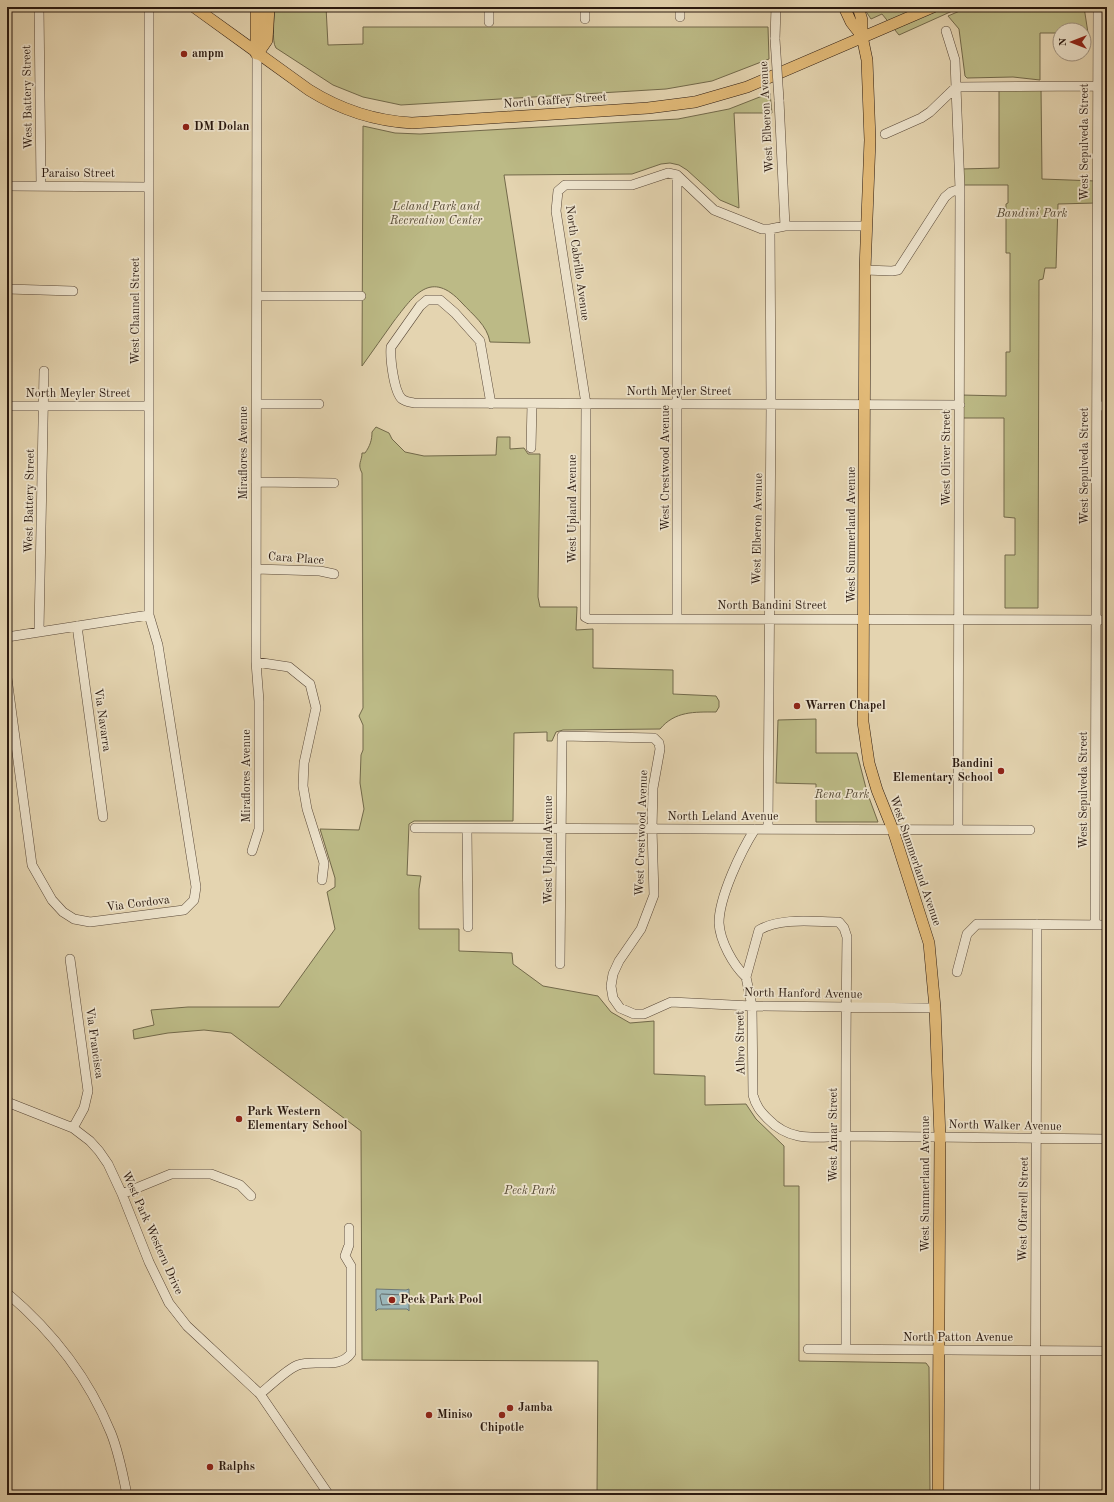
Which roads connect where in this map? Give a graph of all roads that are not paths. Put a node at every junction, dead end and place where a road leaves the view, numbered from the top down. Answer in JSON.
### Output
{"nodes":[{"id":1,"x":39,"y":7,"type":"edge"},
{"id":2,"x":149,"y":7,"type":"edge"},
{"id":3,"x":194,"y":7,"type":"edge"},
{"id":4,"x":257,"y":7,"type":"edge"},
{"id":5,"x":268,"y":7,"type":"edge"},
{"id":6,"x":489,"y":7,"type":"edge"},
{"id":7,"x":585,"y":7,"type":"edge"},
{"id":8,"x":680,"y":7,"type":"edge"},
{"id":9,"x":776,"y":7,"type":"edge"},
{"id":10,"x":844,"y":7,"type":"edge"},
{"id":11,"x":858,"y":7,"type":"edge"},
{"id":12,"x":933,"y":7,"type":"edge"},
{"id":13,"x":1098,"y":7,"type":"edge"},
{"id":14,"x":680,"y":17,"type":"dead end"},
{"id":15,"x":585,"y":19,"type":"dead end"},
{"id":16,"x":489,"y":22,"type":"dead end"},
{"id":17,"x":946,"y":31,"type":"dead end"},
{"id":18,"x":862,"y":36,"type":"junction"},
{"id":19,"x":257,"y":53,"type":"junction"},
{"id":20,"x":956,"y":86,"type":"junction"},
{"id":21,"x":1098,"y":86,"type":"junction"},
{"id":22,"x":885,"y":134,"type":"dead end"},
{"id":23,"x":677,"y":175,"type":"junction"},
{"id":24,"x":7,"y":186,"type":"edge"},
{"id":25,"x":41,"y":186,"type":"junction"},
{"id":26,"x":149,"y":187,"type":"junction"},
{"id":27,"x":960,"y":189,"type":"junction"},
{"id":28,"x":1097,"y":191,"type":"junction"},
{"id":29,"x":1107,"y":192,"type":"edge"},
{"id":30,"x":785,"y":226,"type":"junction"},
{"id":31,"x":866,"y":226,"type":"junction"},
{"id":32,"x":770,"y":230,"type":"junction"},
{"id":33,"x":865,"y":270,"type":"junction"},
{"id":34,"x":7,"y":289,"type":"edge"},
{"id":35,"x":73,"y":291,"type":"dead end"},
{"id":36,"x":257,"y":296,"type":"junction"},
{"id":37,"x":361,"y":296,"type":"dead end"},
{"id":38,"x":44,"y":371,"type":"dead end"},
{"id":39,"x":678,"y":403,"type":"junction"},
{"id":40,"x":256,"y":404,"type":"junction"},
{"id":41,"x":319,"y":404,"type":"dead end"},
{"id":42,"x":491,"y":404,"type":"junction"},
{"id":43,"x":532,"y":404,"type":"junction"},
{"id":44,"x":586,"y":404,"type":"junction"},
{"id":45,"x":771,"y":404,"type":"junction"},
{"id":46,"x":865,"y":404,"type":"junction"},
{"id":47,"x":960,"y":405,"type":"junction"},
{"id":48,"x":7,"y":406,"type":"edge"},
{"id":49,"x":44,"y":406,"type":"junction"},
{"id":50,"x":148,"y":406,"type":"junction"},
{"id":51,"x":1097,"y":406,"type":"junction"},
{"id":52,"x":1107,"y":406,"type":"edge"},
{"id":53,"x":531,"y":448,"type":"dead end"},
{"id":54,"x":256,"y":482,"type":"junction"},
{"id":55,"x":334,"y":483,"type":"dead end"},
{"id":56,"x":256,"y":569,"type":"junction"},
{"id":57,"x":334,"y":574,"type":"dead end"},
{"id":58,"x":584,"y":614,"type":"joint"},
{"id":59,"x":149,"y":615,"type":"junction"},
{"id":60,"x":677,"y":618,"type":"junction"},
{"id":61,"x":769,"y":618,"type":"junction"},
{"id":62,"x":864,"y":619,"type":"junction"},
{"id":63,"x":958,"y":619,"type":"junction"},
{"id":64,"x":1097,"y":619,"type":"junction"},
{"id":65,"x":1107,"y":620,"type":"edge"},
{"id":66,"x":77,"y":626,"type":"junction"},
{"id":67,"x":39,"y":631,"type":"junction"},
{"id":68,"x":7,"y":637,"type":"edge"},
{"id":69,"x":256,"y":662,"type":"junction"},
{"id":70,"x":7,"y":678,"type":"edge"},
{"id":71,"x":562,"y":736,"type":"joint"},
{"id":72,"x":103,"y":817,"type":"dead end"},
{"id":73,"x":415,"y":828,"type":"dead end"},
{"id":74,"x":467,"y":829,"type":"junction"},
{"id":75,"x":561,"y":829,"type":"junction"},
{"id":76,"x":652,"y":829,"type":"junction"},
{"id":77,"x":754,"y":829,"type":"junction"},
{"id":78,"x":768,"y":830,"type":"junction"},
{"id":79,"x":893,"y":830,"type":"junction"},
{"id":80,"x":958,"y":830,"type":"junction"},
{"id":81,"x":1030,"y":830,"type":"dead end"},
{"id":82,"x":252,"y":851,"type":"dead end"},
{"id":83,"x":322,"y":880,"type":"dead end"},
{"id":84,"x":839,"y":922,"type":"joint"},
{"id":85,"x":1037,"y":924,"type":"junction"},
{"id":86,"x":1095,"y":925,"type":"junction"},
{"id":87,"x":1107,"y":925,"type":"edge"},
{"id":88,"x":468,"y":927,"type":"dead end"},
{"id":89,"x":70,"y":959,"type":"dead end"},
{"id":90,"x":560,"y":964,"type":"dead end"},
{"id":91,"x":957,"y":972,"type":"dead end"},
{"id":92,"x":746,"y":977,"type":"junction"},
{"id":93,"x":671,"y":1002,"type":"joint"},
{"id":94,"x":752,"y":1006,"type":"junction"},
{"id":95,"x":846,"y":1007,"type":"junction"},
{"id":96,"x":935,"y":1008,"type":"junction"},
{"id":97,"x":753,"y":1095,"type":"joint"},
{"id":98,"x":7,"y":1102,"type":"edge"},
{"id":99,"x":73,"y":1128,"type":"junction"},
{"id":100,"x":846,"y":1136,"type":"junction"},
{"id":101,"x":940,"y":1138,"type":"junction"},
{"id":102,"x":1036,"y":1139,"type":"junction"},
{"id":103,"x":1107,"y":1139,"type":"edge"},
{"id":104,"x":122,"y":1194,"type":"junction"},
{"id":105,"x":251,"y":1196,"type":"dead end"},
{"id":106,"x":349,"y":1228,"type":"dead end"},
{"id":107,"x":7,"y":1293,"type":"edge"},
{"id":108,"x":808,"y":1349,"type":"dead end"},
{"id":109,"x":846,"y":1349,"type":"junction"},
{"id":110,"x":939,"y":1350,"type":"junction"},
{"id":111,"x":1034,"y":1350,"type":"junction"},
{"id":112,"x":1107,"y":1351,"type":"edge"},
{"id":113,"x":260,"y":1394,"type":"junction"},
{"id":114,"x":128,"y":1495,"type":"edge"},
{"id":115,"x":329,"y":1495,"type":"edge"},
{"id":116,"x":938,"y":1495,"type":"edge"},
{"id":117,"x":1035,"y":1495,"type":"edge"}],
"edges":[{"from":1,"to":25,"type":"street","name":"West Battery Street"},
{"from":2,"to":26,"type":"street","name":"West Channel Street"},
{"from":3,"to":19,"type":"main road","name":"North Gaffey Street"},
{"from":4,"to":19,"type":"highway"},
{"from":5,"to":19,"type":"highway"},
{"from":6,"to":16,"type":"street"},
{"from":7,"to":15,"type":"street"},
{"from":8,"to":14,"type":"street"},
{"from":9,"to":30,"type":"street","name":"West Elberon Avenue","bridge":true},
{"from":10,"to":18,"type":"main road"},
{"from":11,"to":18,"type":"main road","name":"West Summerland Avenue"},
{"from":12,"to":18,"type":"main road","name":"North Gaffey Street"},
{"from":13,"to":21,"type":"street","name":"West Sepulveda Street"},
{"from":17,"to":20,"type":"street"},
{"from":18,"to":19,"type":"main road","name":"North Gaffey Street"},
{"from":18,"to":31,"type":"main road","name":"West Summerland Avenue"},
{"from":19,"to":36,"type":"street","name":"Miraflores Avenue"},
{"from":20,"to":21,"type":"street"},
{"from":20,"to":22,"type":"street"},
{"from":20,"to":27,"type":"street","name":"West Oliver Street"},
{"from":21,"to":28,"type":"street","name":"West Sepulveda Street"},
{"from":23,"to":32,"type":"street"},
{"from":23,"to":39,"type":"street","name":"West Crestwood Avenue"},
{"from":23,"to":44,"type":"street","name":"North Cabrillo Avenue"},
{"from":24,"to":25,"type":"street","name":"Paraiso Street"},
{"from":25,"to":26,"type":"street","name":"Paraiso Street"},
{"from":26,"to":50,"type":"street","name":"West Channel Street"},
{"from":27,"to":33,"type":"street"},
{"from":27,"to":47,"type":"street","name":"West Oliver Street"},
{"from":28,"to":29,"type":"street"},
{"from":28,"to":51,"type":"street","name":"West Sepulveda Street"},
{"from":30,"to":31,"type":"street"},
{"from":30,"to":32,"type":"street"},
{"from":31,"to":33,"type":"main road","name":"West Summerland Avenue"},
{"from":32,"to":45,"type":"street","name":"West Elberon Avenue"},
{"from":33,"to":46,"type":"main road","name":"West Summerland Avenue"},
{"from":34,"to":35,"type":"street"},
{"from":36,"to":37,"type":"street"},
{"from":36,"to":40,"type":"street","name":"Miraflores Avenue"},
{"from":38,"to":49,"type":"street","name":"West Battery Street"},
{"from":39,"to":44,"type":"street","name":"North Meyler Street"},
{"from":39,"to":45,"type":"street","name":"North Meyler Street"},
{"from":39,"to":60,"type":"street","name":"West Crestwood Avenue"},
{"from":40,"to":41,"type":"street"},
{"from":40,"to":54,"type":"street","name":"Miraflores Avenue"},
{"from":42,"to":42,"type":"street","name":"North Meyler Street"},
{"from":42,"to":43,"type":"street","name":"North Meyler Street"},
{"from":43,"to":44,"type":"street","name":"North Meyler Street"},
{"from":43,"to":53,"type":"street"},
{"from":44,"to":58,"type":"street","name":"West Upland Avenue"},
{"from":45,"to":46,"type":"street","name":"North Meyler Street"},
{"from":45,"to":61,"type":"street","name":"West Elberon Avenue"},
{"from":46,"to":47,"type":"street","name":"North Meyler Street"},
{"from":46,"to":62,"type":"main road","name":"West Summerland Avenue"},
{"from":47,"to":63,"type":"street","name":"West Oliver Street"},
{"from":48,"to":49,"type":"street","name":"North Meyler Street"},
{"from":49,"to":50,"type":"street","name":"North Meyler Street"},
{"from":49,"to":67,"type":"street","name":"West Battery Street"},
{"from":50,"to":59,"type":"street","name":"West Channel Street"},
{"from":51,"to":52,"type":"street"},
{"from":51,"to":64,"type":"street","name":"West Sepulveda Street"},
{"from":54,"to":55,"type":"street"},
{"from":54,"to":56,"type":"street","name":"Miraflores Avenue"},
{"from":56,"to":57,"type":"street","name":"Cara Place"},
{"from":56,"to":69,"type":"street","name":"Miraflores Avenue"},
{"from":58,"to":60,"type":"street","name":"North Bandini Street"},
{"from":59,"to":66,"type":"street"},
{"from":59,"to":70,"type":"street","name":"Via Cordova"},
{"from":60,"to":61,"type":"street","name":"North Bandini Street"},
{"from":61,"to":62,"type":"street","name":"North Bandini Street"},
{"from":61,"to":78,"type":"street","name":"West Elberon Avenue"},
{"from":62,"to":63,"type":"street","name":"North Bandini Street"},
{"from":62,"to":79,"type":"main road","name":"West Summerland Avenue"},
{"from":63,"to":64,"type":"street","name":"North Bandini Street"},
{"from":63,"to":80,"type":"street","name":"West Oliver Street"},
{"from":64,"to":65,"type":"street","name":"North Bandini Street"},
{"from":64,"to":86,"type":"street","name":"West Sepulveda Street"},
{"from":66,"to":67,"type":"street"},
{"from":66,"to":72,"type":"street","name":"Via Navarra"},
{"from":67,"to":68,"type":"street"},
{"from":69,"to":82,"type":"street","name":"Miraflores Avenue"},
{"from":69,"to":83,"type":"street"},
{"from":71,"to":75,"type":"street","name":"West Upland Avenue"},
{"from":71,"to":76,"type":"street","name":"West Crestwood Avenue"},
{"from":73,"to":74,"type":"street","name":"North Leland Avenue"},
{"from":74,"to":75,"type":"street","name":"North Leland Avenue"},
{"from":74,"to":88,"type":"street"},
{"from":75,"to":76,"type":"street","name":"North Leland Avenue"},
{"from":75,"to":90,"type":"street","name":"West Upland Avenue"},
{"from":76,"to":77,"type":"street","name":"North Leland Avenue"},
{"from":76,"to":93,"type":"street","name":"West Crestwood Avenue"},
{"from":77,"to":78,"type":"street","name":"North Leland Avenue"},
{"from":77,"to":92,"type":"street"},
{"from":78,"to":79,"type":"street","name":"North Leland Avenue"},
{"from":79,"to":80,"type":"street","name":"North Leland Avenue"},
{"from":79,"to":96,"type":"main road","name":"West Summerland Avenue"},
{"from":80,"to":81,"type":"street","name":"North Leland Avenue"},
{"from":84,"to":92,"type":"street","name":"Albro Street"},
{"from":84,"to":95,"type":"street","name":"West Amar Street"},
{"from":85,"to":86,"type":"street"},
{"from":85,"to":91,"type":"street"},
{"from":85,"to":102,"type":"street","name":"West Ofarrell Street"},
{"from":86,"to":87,"type":"street"},
{"from":89,"to":99,"type":"street","name":"Via Francisca"},
{"from":92,"to":94,"type":"street","name":"Albro Street"},
{"from":93,"to":94,"type":"street","name":"North Hanford Avenue"},
{"from":94,"to":95,"type":"street","name":"North Hanford Avenue"},
{"from":94,"to":97,"type":"street","name":"Albro Street"},
{"from":95,"to":96,"type":"street","name":"North Hanford Avenue"},
{"from":95,"to":100,"type":"street","name":"West Amar Street"},
{"from":96,"to":101,"type":"main road","name":"West Summerland Avenue"},
{"from":97,"to":100,"type":"street","name":"North Walker Avenue"},
{"from":98,"to":99,"type":"street","name":"West Park Western Drive"},
{"from":99,"to":104,"type":"street","name":"West Park Western Drive"},
{"from":100,"to":101,"type":"street","name":"North Walker Avenue"},
{"from":100,"to":109,"type":"street","name":"West Amar Street"},
{"from":101,"to":102,"type":"street","name":"North Walker Avenue"},
{"from":101,"to":110,"type":"main road","name":"West Summerland Avenue"},
{"from":102,"to":103,"type":"street","name":"North Walker Avenue"},
{"from":102,"to":111,"type":"street","name":"West Ofarrell Street"},
{"from":104,"to":105,"type":"street"},
{"from":104,"to":113,"type":"street","name":"West Park Western Drive"},
{"from":106,"to":113,"type":"street"},
{"from":107,"to":114,"type":"street"},
{"from":108,"to":109,"type":"street","name":"North Patton Avenue"},
{"from":109,"to":110,"type":"street","name":"North Patton Avenue"},
{"from":110,"to":111,"type":"street","name":"North Patton Avenue"},
{"from":110,"to":116,"type":"main road","name":"West Summerland Avenue"},
{"from":111,"to":112,"type":"street","name":"North Patton Avenue"},
{"from":111,"to":117,"type":"street","name":"West Ofarrell Street"},
{"from":113,"to":115,"type":"street","name":"West Park Western Drive"}]}
